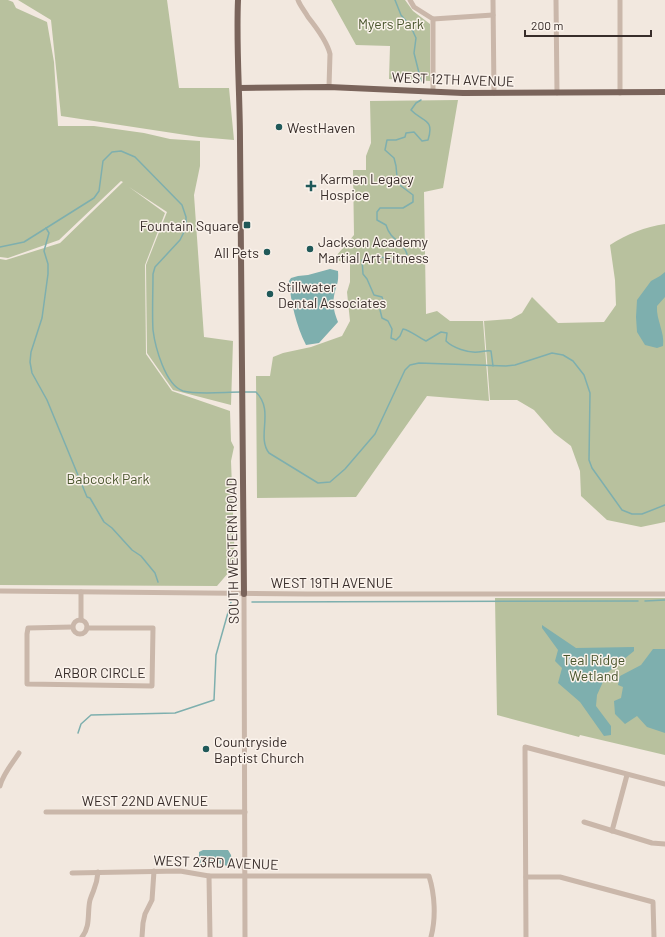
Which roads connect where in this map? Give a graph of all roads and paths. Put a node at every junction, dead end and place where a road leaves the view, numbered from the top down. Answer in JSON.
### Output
{"nodes":[{"id":1,"x":238,"y":0,"type":"edge"},
{"id":2,"x":298,"y":0,"type":"edge"},
{"id":3,"x":410,"y":0,"type":"edge"},
{"id":4,"x":493,"y":0,"type":"edge"},
{"id":5,"x":556,"y":0,"type":"edge"},
{"id":6,"x":620,"y":0,"type":"edge"},
{"id":7,"x":493,"y":15,"type":"junction"},
{"id":8,"x":433,"y":19,"type":"junction"},
{"id":9,"x":329,"y":87,"type":"junction"},
{"id":10,"x":240,"y":88,"type":"junction"},
{"id":11,"x":434,"y":91,"type":"junction"},
{"id":12,"x":620,"y":92,"type":"junction"},
{"id":13,"x":665,"y":92,"type":"edge"},
{"id":14,"x":494,"y":93,"type":"junction"},
{"id":15,"x":557,"y":93,"type":"junction"},
{"id":16,"x":0,"y":591,"type":"edge"},
{"id":17,"x":81,"y":592,"type":"junction"},
{"id":18,"x":244,"y":594,"type":"junction"},
{"id":19,"x":665,"y":594,"type":"edge"},
{"id":20,"x":80,"y":620,"type":"junction"},
{"id":21,"x":72,"y":627,"type":"junction"},
{"id":22,"x":87,"y":628,"type":"junction"},
{"id":23,"x":19,"y":753,"type":"dead end"},
{"id":24,"x":628,"y":775,"type":"junction"},
{"id":25,"x":665,"y":784,"type":"edge"},
{"id":26,"x":0,"y":786,"type":"edge"},
{"id":27,"x":46,"y":812,"type":"dead end"},
{"id":28,"x":245,"y":812,"type":"junction"},
{"id":29,"x":584,"y":822,"type":"dead end"},
{"id":30,"x":612,"y":831,"type":"junction"},
{"id":31,"x":665,"y":844,"type":"edge"},
{"id":32,"x":98,"y":872,"type":"junction"},
{"id":33,"x":154,"y":872,"type":"junction"},
{"id":34,"x":72,"y":873,"type":"dead end"},
{"id":35,"x":209,"y":876,"type":"junction"},
{"id":36,"x":245,"y":876,"type":"junction"},
{"id":37,"x":526,"y":877,"type":"junction"},
{"id":38,"x":82,"y":937,"type":"edge"},
{"id":39,"x":142,"y":937,"type":"edge"},
{"id":40,"x":210,"y":937,"type":"edge"},
{"id":41,"x":246,"y":937,"type":"edge"},
{"id":42,"x":431,"y":937,"type":"edge"},
{"id":43,"x":526,"y":937,"type":"edge"},
{"id":44,"x":654,"y":937,"type":"edge"}],
"edges":[{"from":1,"to":10,"type":"main road"},
{"from":2,"to":9,"type":"street"},
{"from":3,"to":8,"type":"street"},
{"from":4,"to":7,"type":"street"},
{"from":5,"to":15,"type":"street"},
{"from":6,"to":12,"type":"street"},
{"from":7,"to":8,"type":"street"},
{"from":7,"to":14,"type":"street"},
{"from":8,"to":11,"type":"street"},
{"from":9,"to":10,"type":"main road","name":"WEST 12TH AVENUE"},
{"from":9,"to":11,"type":"main road","name":"WEST 12TH AVENUE"},
{"from":10,"to":18,"type":"main road","name":"SOUTH WESTERN ROAD"},
{"from":11,"to":14,"type":"main road","name":"WEST 12TH AVENUE"},
{"from":12,"to":13,"type":"main road","name":"WEST 12TH AVENUE"},
{"from":12,"to":15,"type":"main road","name":"WEST 12TH AVENUE"},
{"from":14,"to":15,"type":"main road","name":"WEST 12TH AVENUE"},
{"from":16,"to":17,"type":"street","name":"WEST 19TH AVENUE"},
{"from":17,"to":18,"type":"street","name":"WEST 19TH AVENUE"},
{"from":17,"to":20,"type":"street"},
{"from":18,"to":19,"type":"street","name":"WEST 19TH AVENUE"},
{"from":18,"to":28,"type":"street","name":"SOUTH WESTERN ROAD"},
{"from":20,"to":21,"type":"street"},
{"from":20,"to":22,"type":"street"},
{"from":21,"to":22,"type":"street"},
{"from":21,"to":22,"type":"street","name":"ARBOR CIRCLE"},
{"from":23,"to":26,"type":"street"},
{"from":24,"to":25,"type":"street"},
{"from":24,"to":30,"type":"street"},
{"from":24,"to":37,"type":"street"},
{"from":27,"to":28,"type":"street","name":"WEST 22ND AVENUE"},
{"from":28,"to":36,"type":"street","name":"SOUTH WESTERN ROAD"},
{"from":29,"to":30,"type":"street"},
{"from":30,"to":31,"type":"street"},
{"from":32,"to":33,"type":"street","name":"WEST 23RD AVENUE"},
{"from":32,"to":34,"type":"street","name":"WEST 23RD AVENUE"},
{"from":32,"to":38,"type":"street"},
{"from":33,"to":35,"type":"street","name":"WEST 23RD AVENUE"},
{"from":33,"to":39,"type":"street"},
{"from":35,"to":36,"type":"street","name":"WEST 23RD AVENUE"},
{"from":35,"to":40,"type":"street"},
{"from":36,"to":41,"type":"street","name":"SOUTH WESTERN ROAD"},
{"from":36,"to":42,"type":"street","name":"WEST 23RD AVENUE"},
{"from":37,"to":43,"type":"street"},
{"from":37,"to":44,"type":"street"}]}
